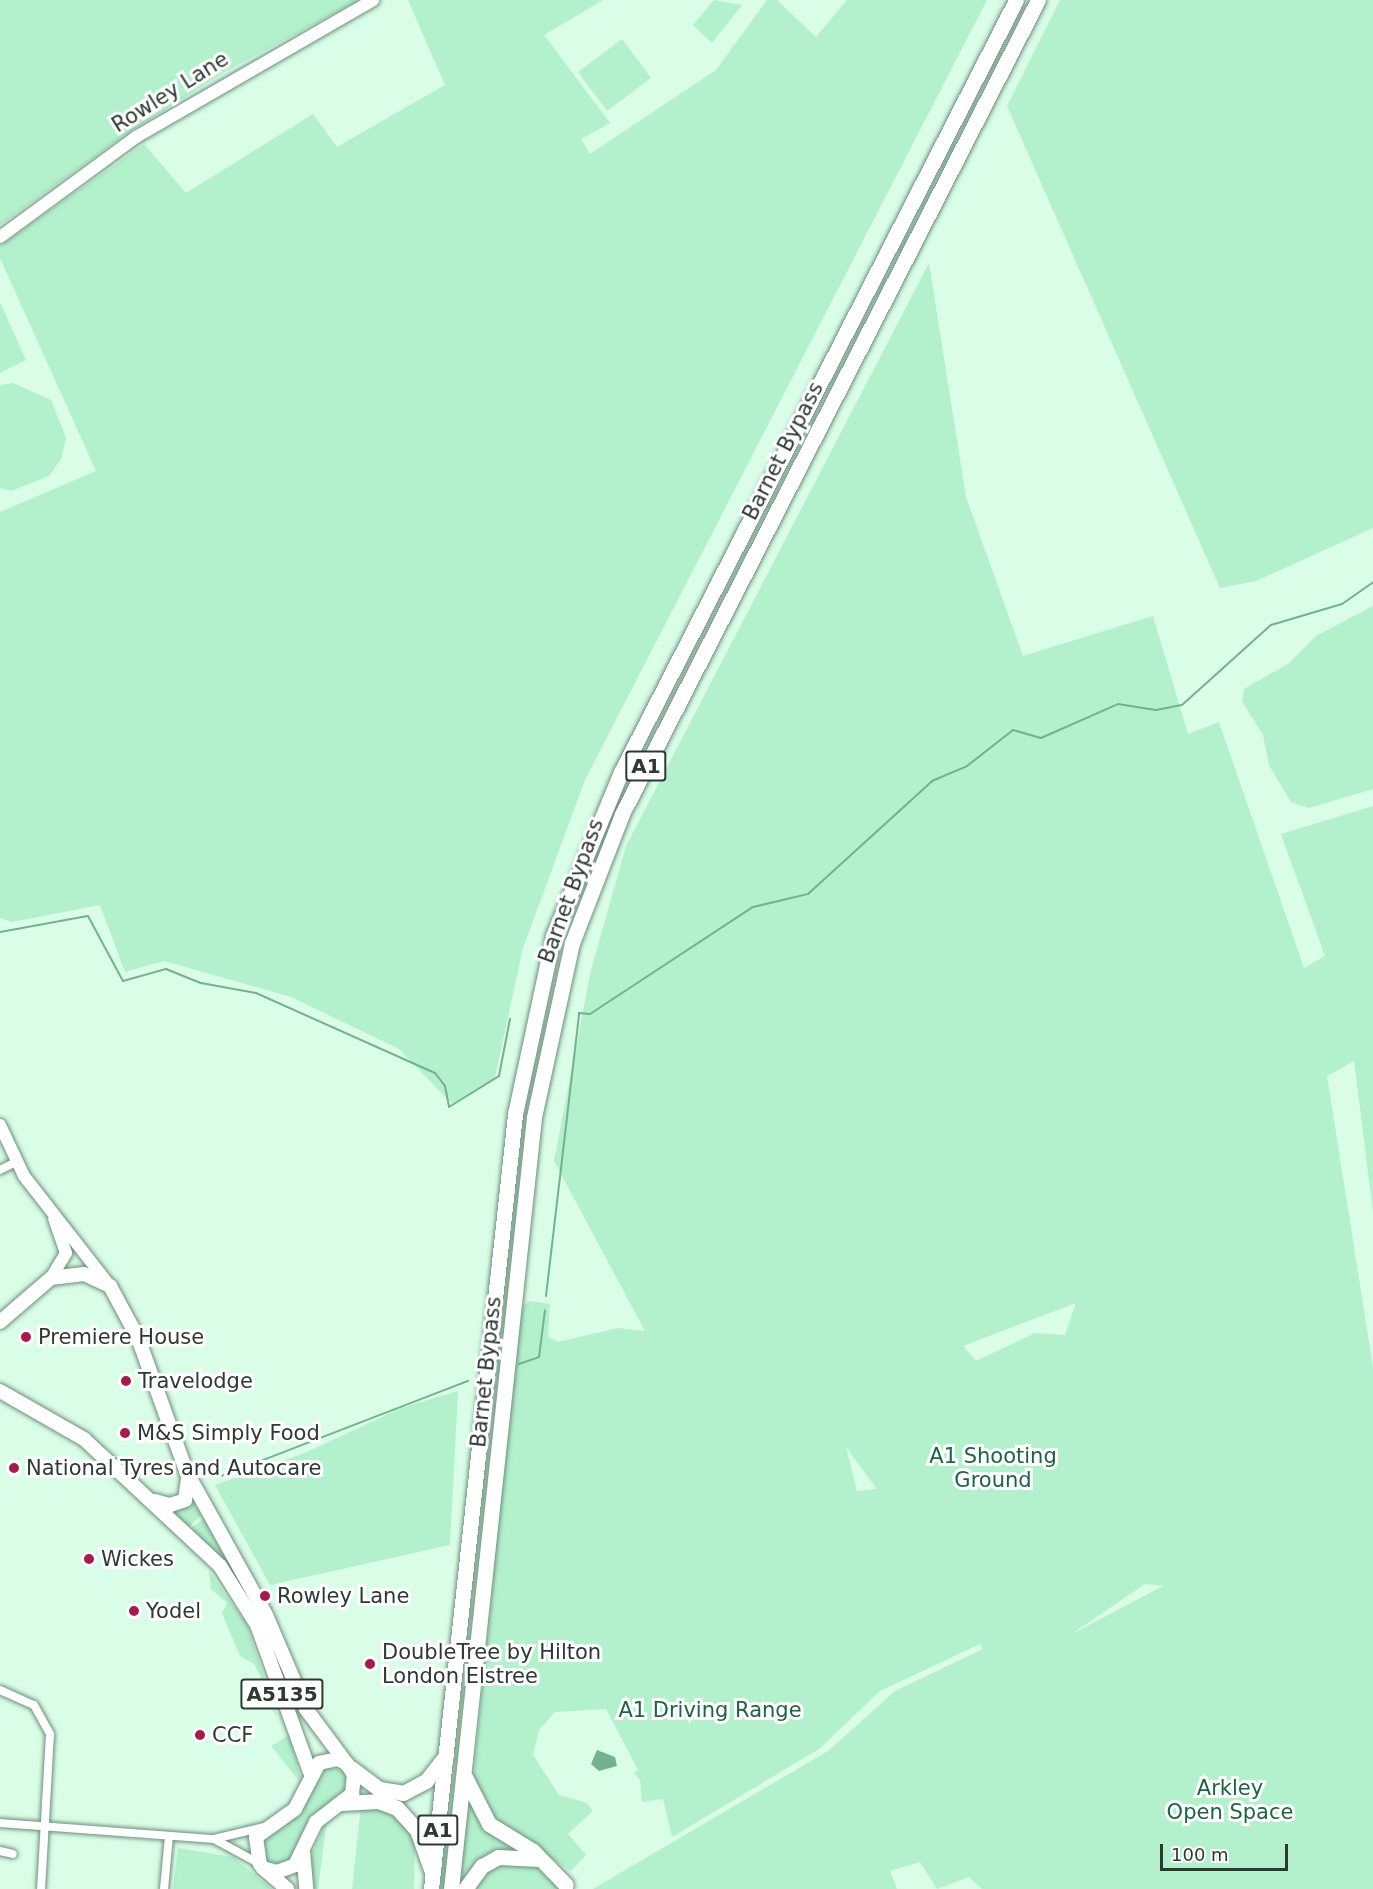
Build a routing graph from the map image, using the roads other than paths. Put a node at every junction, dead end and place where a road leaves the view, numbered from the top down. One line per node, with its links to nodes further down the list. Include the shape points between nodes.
1 (373, 0): 4 (street, Rowley Lane, via 136,136)
2 (1016, 0): 16 (highway, Barnet Bypass / A1, via 621,772 553,936 515,1114)
3 (1038, 0): 19 (highway, Barnet Bypass / A1, via 626,806 572,943 534,1117)
4 (0, 237)
5 (0, 1125): 6 (street)
6 (16, 1162): 7 (street); 8 (street)
7 (0, 1170)
8 (54, 1219): 9 (street, via 66,1252); 10 (street)
9 (51, 1278): 10 (main road, via 84,1275); 11 (main road)
10 (110, 1286): 13 (main road, A5135, via 138,1338)
11 (0, 1322)
12 (0, 1391): 14 (main road, A5135, via 84,1439)
13 (188, 1473): 14 (main road, via 185,1500 170,1505); 17 (main road, A5135, via 267,1615 306,1709)
14 (152, 1500): 18 (main road, A5135, via 220,1566 244,1600)
15 (0, 1690): 22 (street, via 43,1714 50,1734)
16 (446, 1755): 17 (highway, via 426,1781 403,1793 378,1789); 31 (highway, Barnet Bypass / A1)
17 (349, 1766): 18 (main road, via 330,1758); 20 (main road, via 354,1788)
18 (310, 1772): 23 (main road, via 295,1809)
19 (464, 1775): 29 (highway, via 489,1824); 37 (highway, Barnet Bypass / A1)
20 (342, 1803): 26 (main road, via 315,1822); 31 (highway, via 378,1801 397,1808 417,1830)
21 (0, 1823): 22 (street)
22 (44, 1827): 24 (street); 33 (street)
23 (264, 1827): 25 (street); 30 (main road, via 254,1843)
24 (169, 1836): 25 (street); 34 (street)
25 (214, 1839): 30 (street)
26 (303, 1849): 30 (main road, via 287,1871); 36 (main road)
27 (0, 1851): 28 (street)
28 (13, 1854)
29 (540, 1859): 32 (highway); 38 (highway, via 498,1857 482,1866)
30 (262, 1866): 35 (main road)
31 (432, 1882)
32 (568, 1887)
33 (40, 1889)
34 (164, 1889)
35 (287, 1889)
36 (306, 1889)
37 (451, 1889)
38 (465, 1889)

